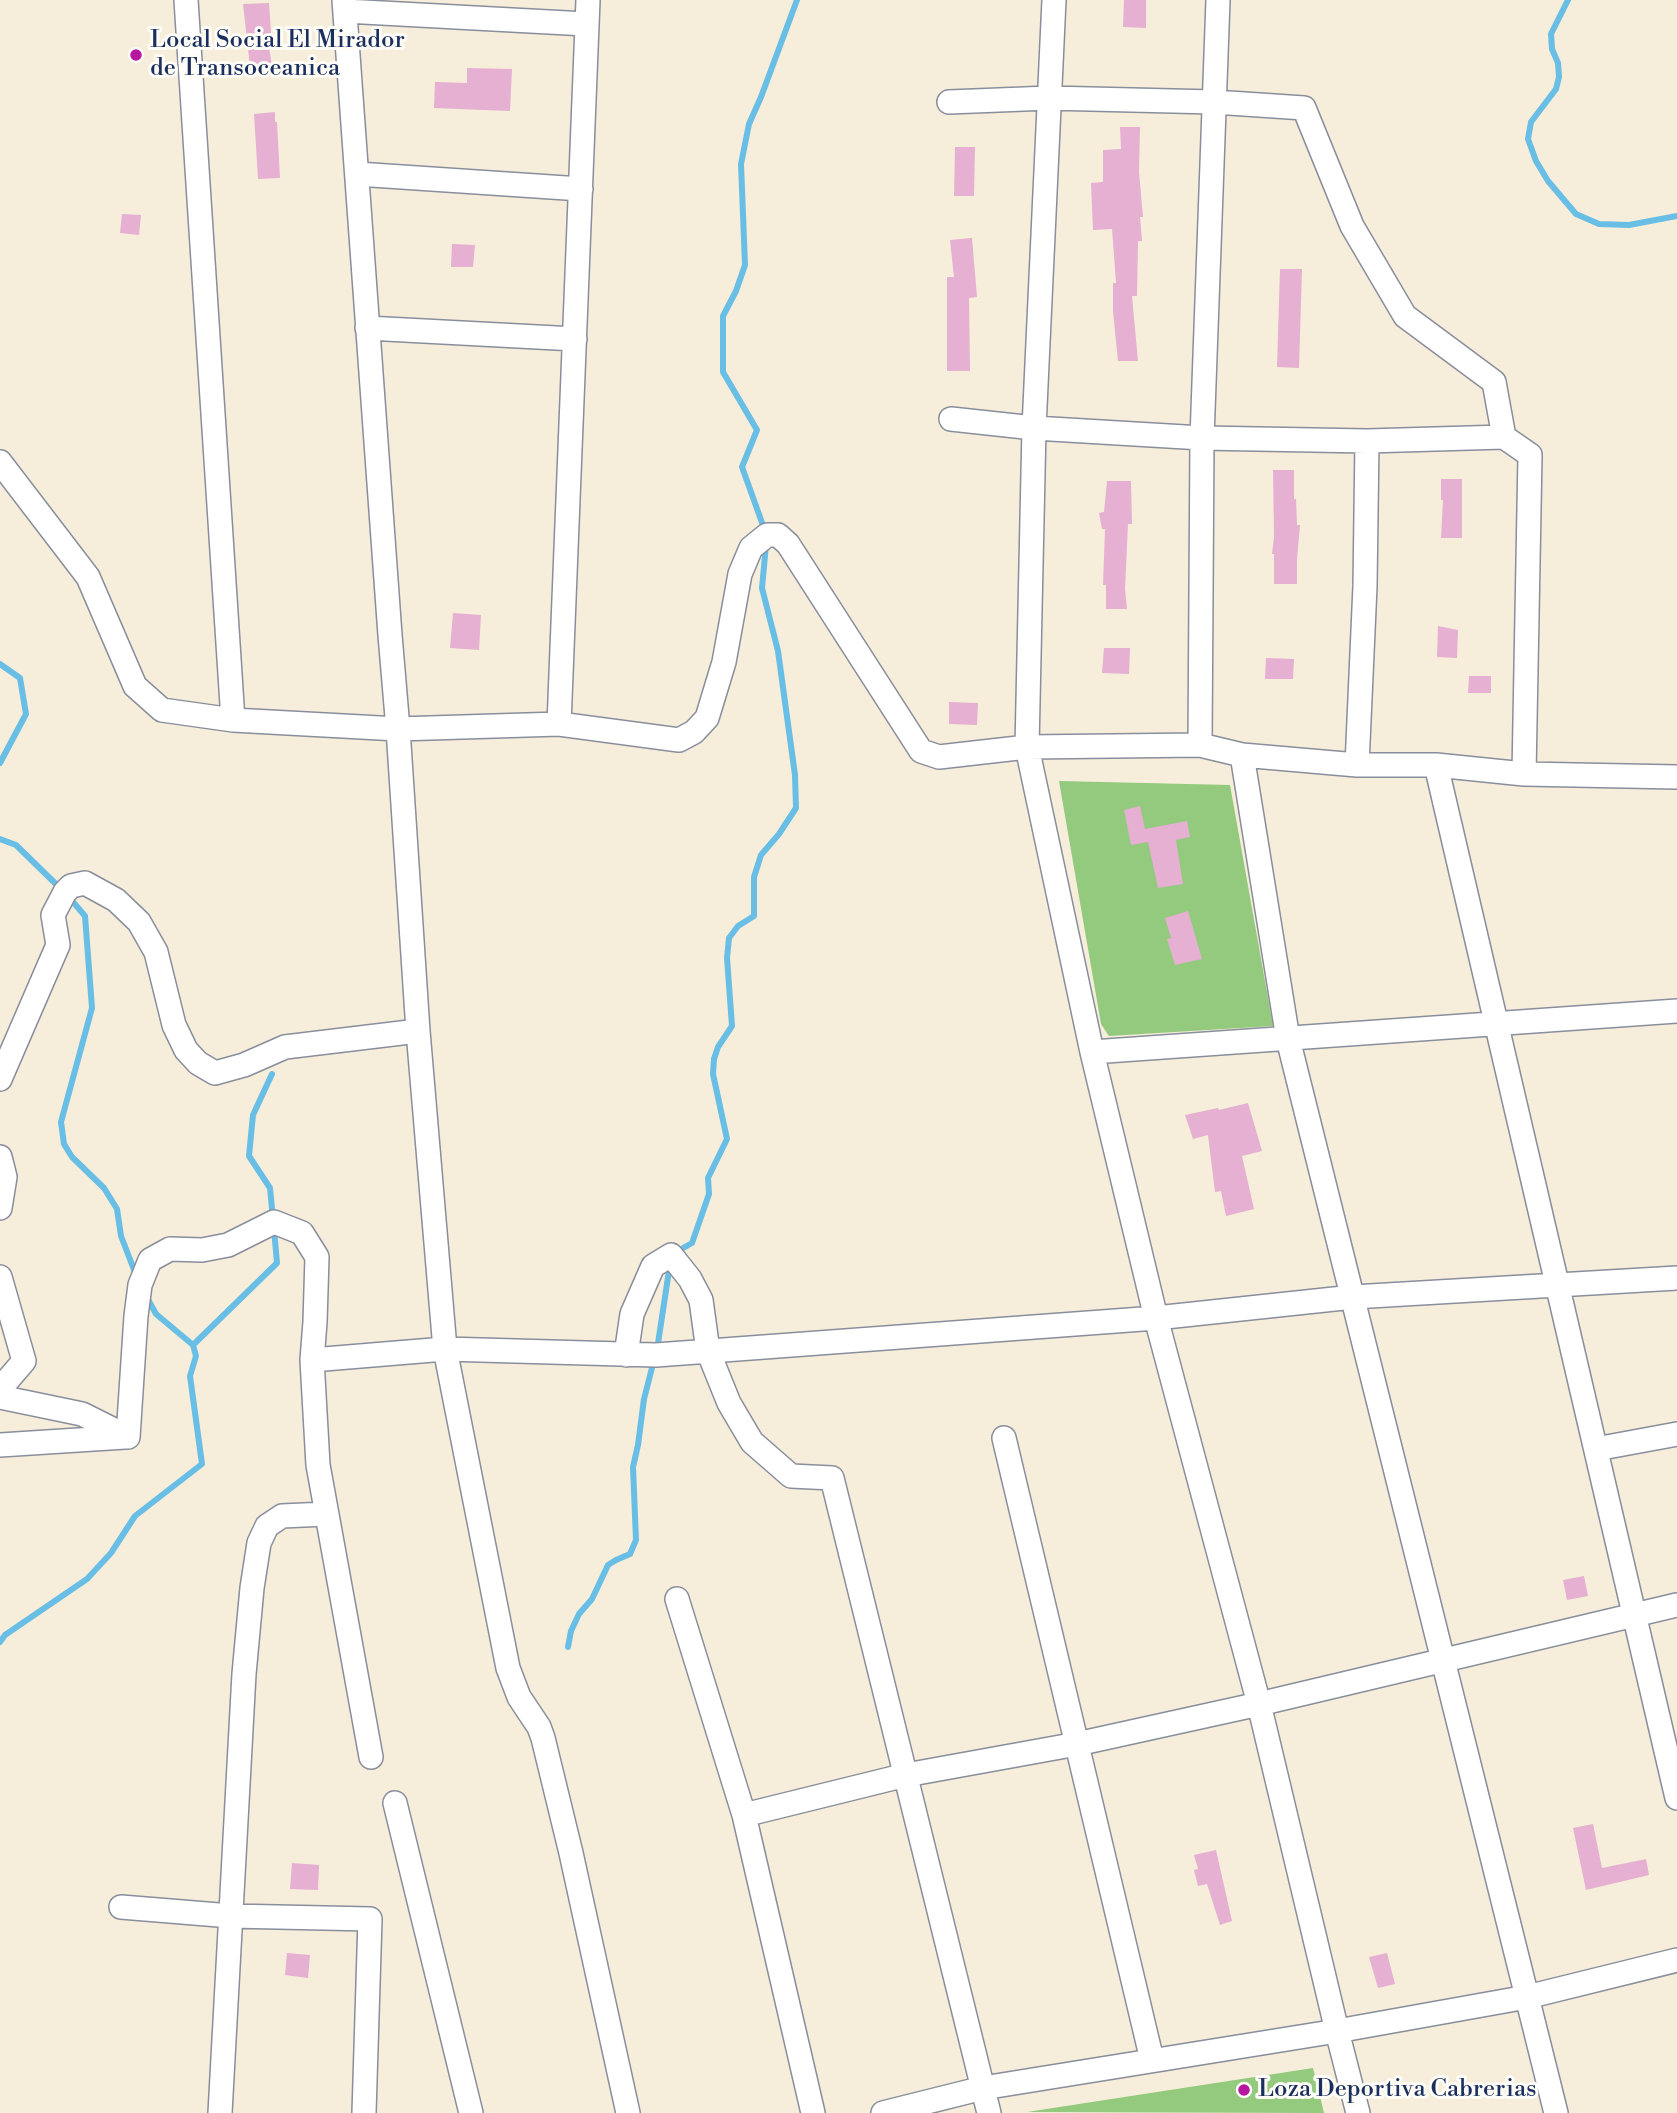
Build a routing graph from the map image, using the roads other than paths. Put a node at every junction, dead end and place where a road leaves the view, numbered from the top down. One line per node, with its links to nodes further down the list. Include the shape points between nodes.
1 (186, 0): 20 (street)
2 (587, 0): 6 (street)
3 (1054, 0): 7 (street)
4 (1218, 0): 9 (street)
5 (345, 6): 6 (street); 10 (street)
6 (586, 24): 11 (street)
7 (1049, 98): 8 (street); 9 (street); 15 (street)
8 (949, 102)
9 (1214, 102): 16 (street, via 1304,108 1352,226 1405,316 1494,382); 17 (street)
10 (357, 174): 11 (street); 12 (street)
11 (582, 189): 13 (street)
12 (368, 328): 13 (street); 22 (street)
13 (575, 339): 21 (street)
14 (951, 419): 15 (street)
15 (1034, 428): 17 (street); 24 (street)
16 (1504, 437): 18 (street); 28 (street, via 1530,455)
17 (1202, 438): 18 (street); 23 (street)
18 (1367, 441): 26 (street)
19 (0, 462): 20 (street, via 88,577 135,686 162,710)
20 (233, 720): 22 (street)
21 (559, 724): 22 (street); 24 (street, via 679,740 694,732 707,718 724,663 740,574 751,548 767,535 778,535 921,751 939,757)
22 (398, 729): 32 (street)
23 (1200, 745): 24 (street); 25 (street)
24 (1027, 747): 34 (street)
25 (1242, 755): 26 (street); 33 (street)
26 (1357, 765): 27 (street)
27 (1436, 765): 28 (street); 31 (street)
28 (1524, 774): 29 (street)
29 (1677, 777)
30 (1677, 1011): 31 (street)
31 (1496, 1024): 33 (street); 40 (street)
32 (418, 1031): 35 (street, via 285,1047 215,1073 186,1050 174,1025 156,952 139,922 116,900 85,883 71,886 53,915 58,945); 43 (street)
33 (1288, 1039): 34 (street); 41 (street)
34 (1092, 1052): 42 (street)
35 (0, 1079)
36 (0, 1157): 37 (street, via 5,1177)
37 (0, 1209)
38 (0, 1277): 47 (street, via 24,1361)
39 (1677, 1278): 40 (street)
40 (1557, 1285): 41 (street); 53 (street)
41 (1353, 1297): 42 (street); 58 (street)
42 (1156, 1318): 44 (street); 59 (street)
43 (445, 1349): 45 (street); 46 (street); 76 (street, via 508,1668 543,1738)
44 (708, 1351): 45 (street); 45 (street, via 701,1300 671,1255 653,1266 632,1314); 62 (street, via 729,1403 752,1442 791,1476 832,1478)
45 (625, 1355)
46 (312, 1360): 50 (street, via 317,1257 302,1233 274,1222 228,1245 170,1249 150,1260 140,1284); 54 (street, via 318,1465)
47 (0, 1390)
48 (0, 1397): 50 (street, via 82,1414)
49 (1677, 1434): 53 (street)
50 (128, 1437): 52 (street)
51 (1004, 1438): 60 (street)
52 (0, 1445)
53 (1596, 1449): 57 (street)
54 (326, 1514): 61 (street); 67 (street, via 282,1516 267,1526 259,1543 244,1674)
55 (677, 1599): 65 (street)
56 (1677, 1605): 57 (street)
57 (1634, 1615): 58 (street); 63 (street)
58 (1444, 1659): 59 (street); 69 (street)
59 (1259, 1703): 60 (street); 70 (street)
60 (1077, 1744): 62 (street); 71 (street)
61 (371, 1757)
62 (906, 1774): 65 (street); 72 (street)
63 (1676, 1786)
64 (395, 1803): 75 (street)
65 (744, 1815): 77 (street)
66 (121, 1907): 67 (street)
67 (231, 1916): 73 (street); 74 (street, via 370,1919)
68 (1677, 1960): 69 (street)
69 (1527, 1997): 70 (street); 81 (street)
70 (1337, 2031): 71 (street); 80 (street)
71 (1153, 2060): 72 (street)
72 (983, 2088): 78 (street); 79 (street)
73 (220, 2113)
74 (364, 2113)
75 (471, 2113)
76 (628, 2113)
77 (813, 2113)
78 (883, 2113)
79 (989, 2113)
80 (1358, 2113)
81 (1556, 2113)

